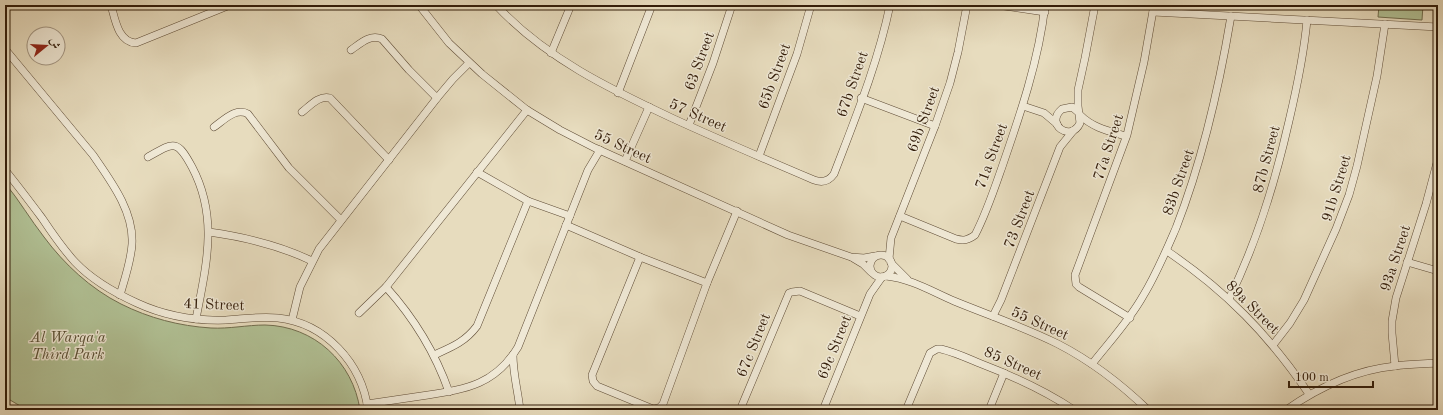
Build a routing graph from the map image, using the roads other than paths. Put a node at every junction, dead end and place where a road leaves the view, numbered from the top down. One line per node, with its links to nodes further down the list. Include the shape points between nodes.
1 (111, 5): 2 (street, via 122,36 130,43 136,43)
2 (230, 5)
3 (419, 5): 22 (street, 55 Street)
4 (496, 5): 21 (street, 57 Street, via 526,34)
5 (571, 5): 21 (street)
6 (652, 5): 24 (street)
7 (732, 5): 34 (street, 63 Street)
8 (811, 5): 43 (street, 65b Street, via 797,54)
9 (890, 5): 26 (street, 67b Street, via 880,44)
10 (967, 5): 35 (street, 69b Street, via 954,68)
11 (997, 5): 13 (street)
12 (1095, 5): 23 (street)
13 (1045, 8): 27 (street, 71a Street)
14 (1153, 8): 15 (street); 40 (street, 77a Street, via 1142,74)
15 (1231, 16): 16 (street); 59 (street, 83b Street, via 1207,135)
16 (1307, 20): 17 (street); 74 (street, 87b Street, via 1300,73 1276,175 1257,234)
17 (1384, 24): 18 (street); 81 (street, 91b Street, via 1377,76 1350,195 1304,300)
18 (1438, 27)
19 (5, 49): 72 (street, via 93,155 129,216 132,229 131,256)
20 (351, 50): 25 (street, via 371,37 382,39)
21 (551, 53): 24 (street, 57 Street)
22 (467, 61): 25 (street); 30 (street, 55 Street)
23 (1078, 90): 29 (street); 33 (street)
24 (618, 93): 28 (street, 57 Street)
25 (437, 98): 45 (street)
26 (861, 98): 35 (street); 49 (street, 67b Street)
27 (1022, 106): 31 (street); 54 (street, 71a Street, via 997,180 974,235 963,240)
28 (649, 107): 34 (street, 57 Street); 47 (street)
29 (1063, 108): 31 (street); 33 (street, via 1072,107); 36 (street, via 1056,115)
30 (527, 110): 42 (street, 55 Street); 50 (street)
31 (1039, 110): 36 (street)
32 (302, 112): 45 (street, via 321,97 330,98)
33 (1079, 113): 38 (street); 39 (street, via 1080,122)
34 (689, 125): 43 (street, 57 Street)
35 (935, 126): 54 (street, 69b Street)
36 (1058, 126): 39 (street, via 1064,131); 41 (street, 73 Street)
37 (214, 127): 55 (street, via 235,112 248,114 289,168)
38 (1099, 128): 39 (street); 40 (street)
39 (1074, 130): 41 (street, 73 Street)
40 (1126, 136): 78 (street, 77a Street, via 1075,276 1076,284 1083,290)
41 (1060, 147): 77 (street, 73 Street)
42 (597, 149): 47 (street, 55 Street); 53 (street)
43 (759, 156): 49 (street, 57 Street, via 823,182 831,178)
44 (148, 157): 57 (street, via 168,146 173,145 180,149 192,167 201,188)
45 (389, 160): 55 (street)
46 (1438, 160): 65 (street, 93a Street)
47 (625, 161): 52 (street, 55 Street)
48 (5, 170): 72 (street, 41 Street, via 76,263 103,285)
49 (836, 170)
50 (477, 172): 51 (street); 71 (street)
51 (528, 201): 53 (street); 82 (street, via 477,326 462,342)
52 (737, 211): 61 (street, 55 Street, via 788,235); 70 (street)
53 (570, 216): 56 (street)
54 (900, 216): 58 (street, 69b Street)
55 (341, 220): 63 (street)
56 (566, 225): 62 (street); 83 (street)
57 (209, 232): 63 (street, via 266,243); 79 (street, via 208,255)
58 (891, 238): 60 (street, 69b Street); 64 (street, 69b Street)
59 (1167, 251): 74 (street, 89a Street); 78 (street, 83b Street)
60 (877, 256): 61 (street, 55 Street); 64 (street, via 886,256); 67 (street, via 870,265)
61 (851, 257): 67 (street, 55 Street)
62 (640, 258): 70 (street); 70 (street, via 592,375 597,386 653,409 663,404)
63 (312, 261): 80 (street, via 300,287)
64 (890, 261): 68 (street, via 891,270); 69 (street, 55 Street)
65 (1407, 262): 66 (street); 86 (street, 93a Street, via 1393,316)
66 (1438, 271)
67 (872, 272): 68 (street, via 878,277); 73 (street, 69c Street)
68 (884, 277): 69 (street, 55 Street); 73 (street, 69c Street)
69 (909, 280): 77 (street, 55 Street)
70 (707, 283)
71 (386, 287): 75 (street); 82 (street, via 413,319)
72 (120, 294): 79 (street, 41 Street, via 157,311)
73 (870, 294): 76 (street, 69c Street)
74 (1229, 299): 81 (street, 89a Street)
75 (359, 313)
76 (860, 316): 92 (street, 67c Street, via 804,293 796,291 786,296); 93 (street, 69c Street)
77 (995, 317): 85 (street, 55 Street, via 1057,344)
78 (1130, 318): 85 (street, 83b Street)
79 (196, 319): 80 (street, 41 Street, via 266,317)
80 (292, 320): 90 (street, 41 Street, via 314,329 343,352 358,377)
81 (1273, 345): 89 (street, 89a Street)
82 (434, 355): 88 (street)
83 (513, 355): 88 (street, via 499,371 482,382); 91 (street, via 513,372)
84 (1438, 363): 86 (street)
85 (1093, 365): 97 (street, 55 Street)
86 (1395, 366): 89 (street, via 1354,374)
87 (1004, 373): 94 (street, 85 Street, via 947,350 937,349 927,358); 95 (street); 96 (street, 85 Street)
88 (449, 392): 90 (street)
89 (1309, 394): 98 (street)
90 (368, 407)
91 (520, 410)
92 (740, 410)
93 (823, 410)
94 (906, 410)
95 (989, 410)
96 (1074, 410)
97 (1148, 410)
98 (1286, 410)

